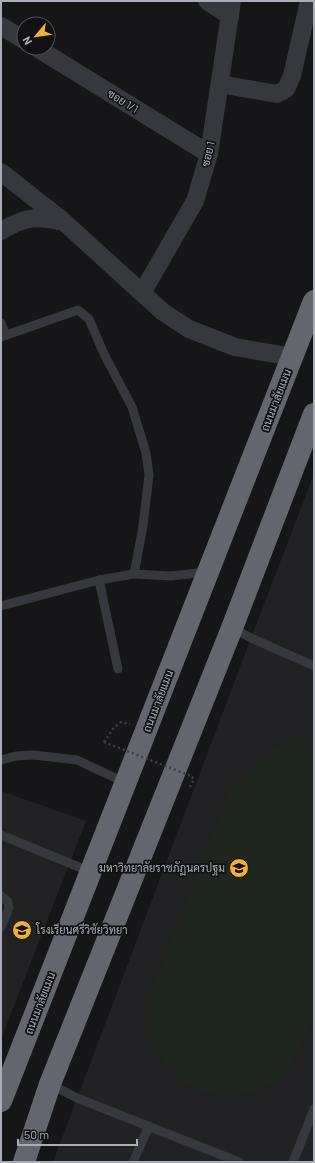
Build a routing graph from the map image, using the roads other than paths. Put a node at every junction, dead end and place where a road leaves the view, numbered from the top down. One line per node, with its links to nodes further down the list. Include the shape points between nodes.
1 (207, 1): 3 (street)
2 (309, 1): 7 (street, via 292,76 286,89 277,94)
3 (231, 8): 7 (street, ซอย 1)
4 (1, 26): 5 (street)
5 (16, 35)
6 (50, 56): 8 (street, ซอย 1/1)
7 (220, 84): 8 (street, ซอย 1)
8 (209, 154): 12 (street, ซอย 1, via 195,201)
9 (1, 172): 10 (street)
10 (64, 222): 11 (street, via 46,218 19,220); 12 (street)
11 (1, 231)
12 (142, 293): 16 (street, via 162,312 189,329 235,346)
13 (314, 301): 16 (highway, ถนนมาลัยแมน)
14 (1, 323): 15 (lane)
15 (4, 336): 19 (lane, via 78,310 89,319 132,407 146,453 149,475)
16 (293, 357): 18 (highway, ถนนมาลัยแมน)
17 (314, 414): 22 (highway)
18 (209, 571): 19 (lane, via 171,576); 26 (highway, ถนนมาลัยแมน)
19 (134, 574): 20 (lane)
20 (99, 580): 21 (lane); 24 (lane)
21 (1, 606)
22 (232, 628): 23 (lane); 31 (highway)
23 (314, 666)
24 (118, 669)
25 (1, 760): 26 (lane, via 33,755 77,760)
26 (126, 782): 28 (highway, ถนนมาลัยแมน)
27 (1, 835): 28 (lane)
28 (91, 872): 32 (highway, ถนนมาลัยแมน)
29 (1, 896): 30 (lane, via 8,902 9,908)
30 (1, 927)
31 (50, 1084): 34 (lane, via 77,1098); 35 (highway)
32 (1, 1101)
33 (314, 1109): 38 (lane)
34 (149, 1126): 36 (lane); 37 (lane)
35 (24, 1162)
36 (133, 1162)
37 (239, 1162)
38 (293, 1162)

